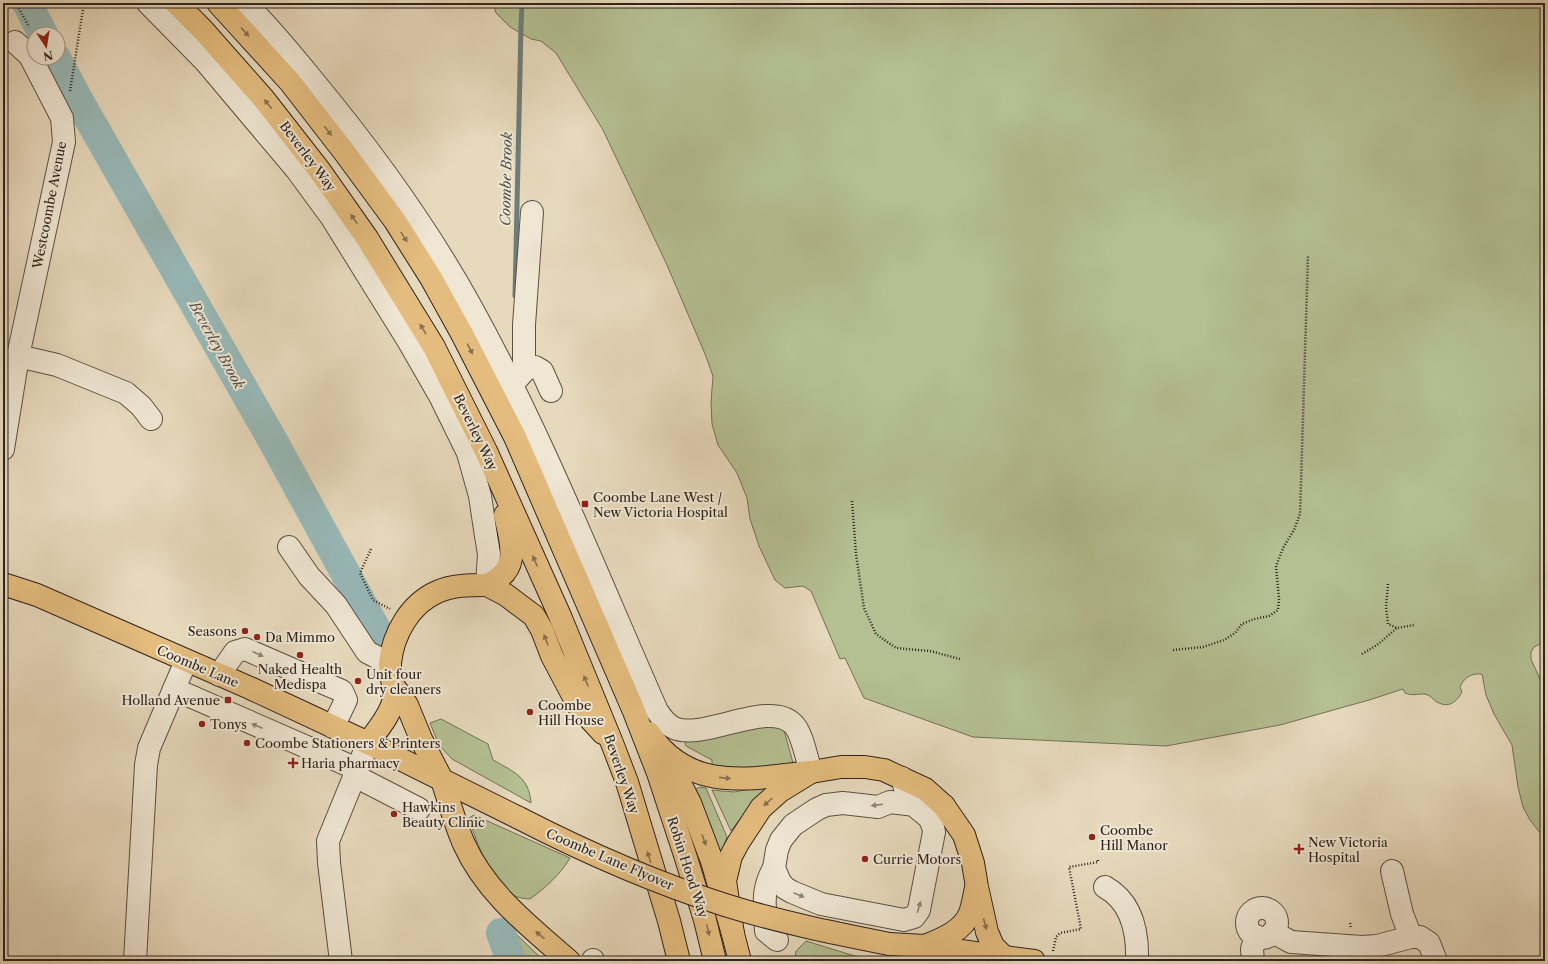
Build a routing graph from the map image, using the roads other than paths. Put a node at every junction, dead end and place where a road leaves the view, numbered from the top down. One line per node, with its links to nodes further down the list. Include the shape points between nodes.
1 (148, 3): 16 (street, Beverley Way, via 205,61 296,169 332,218 409,342 440,396 468,453 480,496 489,554)
2 (176, 3): 13 (main road, Beverley Way, one-way to 2, via 434,347 363,232 320,171 263,98)
3 (218, 3): 25 (main road, one-way to 25, via 290,82 345,153 395,221 431,278 515,437 634,709)
4 (245, 3): 9 (street, via 266,24 380,164 436,248 470,305)
5 (22, 37): 7 (street, Westcoombe Avenue, via 62,118 64,142)
6 (537, 221): 8 (street, via 524,325)
7 (18, 356): 11 (street, via 57,365 126,393); 12 (street, Westcoombe Avenue)
8 (526, 369): 9 (street); 10 (street, via 535,367 542,372)
9 (512, 386): 26 (street, via 661,718 673,728 683,731 754,718 784,718 793,724 801,737)
10 (551, 391)
11 (151, 419)
12 (3, 449)
13 (486, 451): 16 (main road, via 503,508 511,547 509,568 501,578); 24 (main road, Beverley Way, one-way to 13, via 560,616)
14 (289, 547): 18 (street, via 309,576 336,605 367,652)
15 (3, 584): 17 (main road, Coombe Lane, via 37,595)
16 (488, 585): 18 (main road, via 452,587 424,600 399,630); 24 (main road, one-way to 16, via 579,707 534,616)
17 (186, 661): 19 (main road, Coombe Lane); 21 (street)
18 (390, 664): 20 (main road)
19 (219, 675): 22 (main road, Coombe Lane); 22 (street, one-way to 22, via 235,652 245,649 342,691 346,700)
20 (395, 688): 23 (main road, via 391,708); 29 (main road, via 407,705 421,740)
21 (174, 689): 27 (street, one-way to 21); 44 (street, via 149,748 146,766)
22 (333, 727): 23 (main road, Coombe Lane)
23 (368, 743): 27 (street); 29 (main road, Coombe Lane)
24 (612, 743): 47 (main road, Beverley Way, one-way to 24, via 627,782)
25 (662, 763): 26 (main road, one-way to 26, via 688,768 708,776 736,780); 38 (main road, one-way to 38, via 690,803 712,861); 48 (main road, Robin Hood Way, one-way to 48)
26 (811, 772): 28 (main road, via 841,767 865,767 884,770); 38 (main road, one-way to 38, via 780,791 761,808 731,856 725,881)
27 (356, 773): 32 (street); 45 (street, via 328,841)
28 (902, 778): 30 (street, via 908,796); 31 (main road, via 926,789)
29 (442, 780): 33 (main road, Coombe Lane); 46 (main road, one-way to 29, via 510,909 479,871 464,844)
30 (915, 805): 31 (street); 34 (street, one-way to 34, via 890,802 878,807 843,803 817,809 800,819 787,832 777,850); 34 (street, one-way to 30, via 785,888 821,904 904,920 914,917 919,910 934,832 928,815)
31 (944, 806): 37 (main road, via 964,835 973,863)
32 (419, 809)
33 (519, 818): 41 (main road, Coombe Lane Flyover, bridge, via 603,859 685,891 772,918)
34 (774, 868): 40 (street, via 767,880 764,897 766,931)
35 (1392, 871): 39 (street, via 1402,914)
36 (1105, 887): 51 (street, via 1114,892 1128,907 1136,940)
37 (976, 888): 41 (main road, via 969,914 959,928); 43 (main road, one-way to 43, via 987,932 993,946)
38 (733, 934): 49 (main road)
39 (1411, 937): 42 (street, via 1377,946); 53 (street, via 1429,943)
40 (777, 940)
41 (925, 953): 43 (main road, Coombe Lane Flyover)
42 (1362, 954): 52 (street, via 1291,942 1264,934 1252,949)
43 (1003, 956): 50 (main road, Coombe Lane Flyover)
44 (135, 961)
45 (341, 961)
46 (569, 961)
47 (679, 961)
48 (714, 961)
49 (740, 961)
50 (1034, 961)
51 (1137, 961)
52 (1253, 961)
53 (1436, 961)

